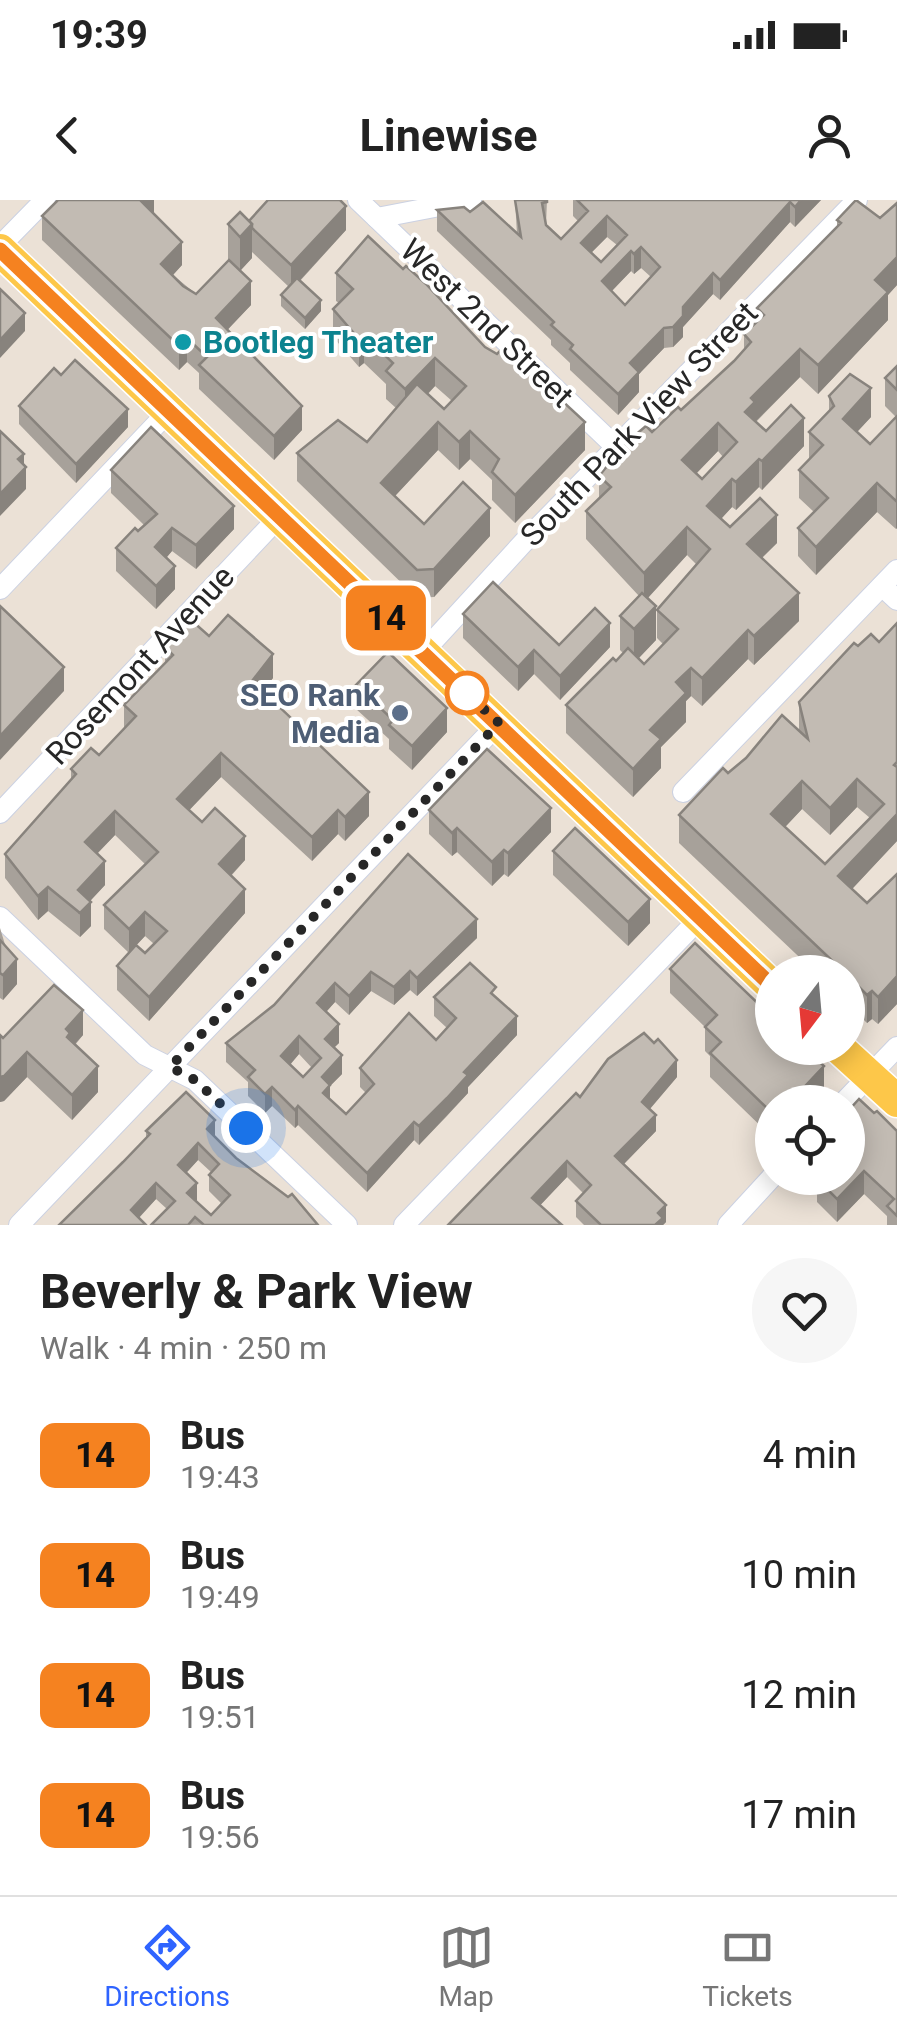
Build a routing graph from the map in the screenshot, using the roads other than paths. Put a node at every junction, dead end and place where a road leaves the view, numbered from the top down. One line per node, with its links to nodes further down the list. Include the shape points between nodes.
1 (44, 200): 6 (street)
2 (358, 200): 5 (street, West 2nd Street)
3 (471, 200): 5 (street)
4 (857, 200): 8 (street, South Park View Street)
5 (377, 218): 8 (street, West 2nd Street)
6 (0, 248): 7 (main road)
7 (168, 412): 9 (main road); 11 (street)
8 (616, 447): 13 (street, South Park View Street)
9 (280, 517): 13 (main road); 16 (street, Rosemont Avenue)
10 (897, 570): 12 (street)
11 (0, 589)
12 (890, 593): 15 (street)
13 (424, 652): 14 (main road)
14 (499, 723): 18 (main road); 22 (street)
15 (683, 792)
16 (0, 812)
17 (0, 917): 22 (street, via 145,1055)
18 (700, 918): 19 (main road); 29 (street)
19 (755, 970)
20 (897, 1047): 23 (street)
21 (859, 1065): 23 (main road)
22 (170, 1067): 27 (street); 28 (street, via 195,1080)
23 (870, 1075): 24 (street); 25 (main road)
24 (860, 1085)
25 (897, 1101)
26 (756, 1195): 30 (street)
27 (18, 1225)
28 (347, 1225)
29 (404, 1225)
30 (728, 1225)

